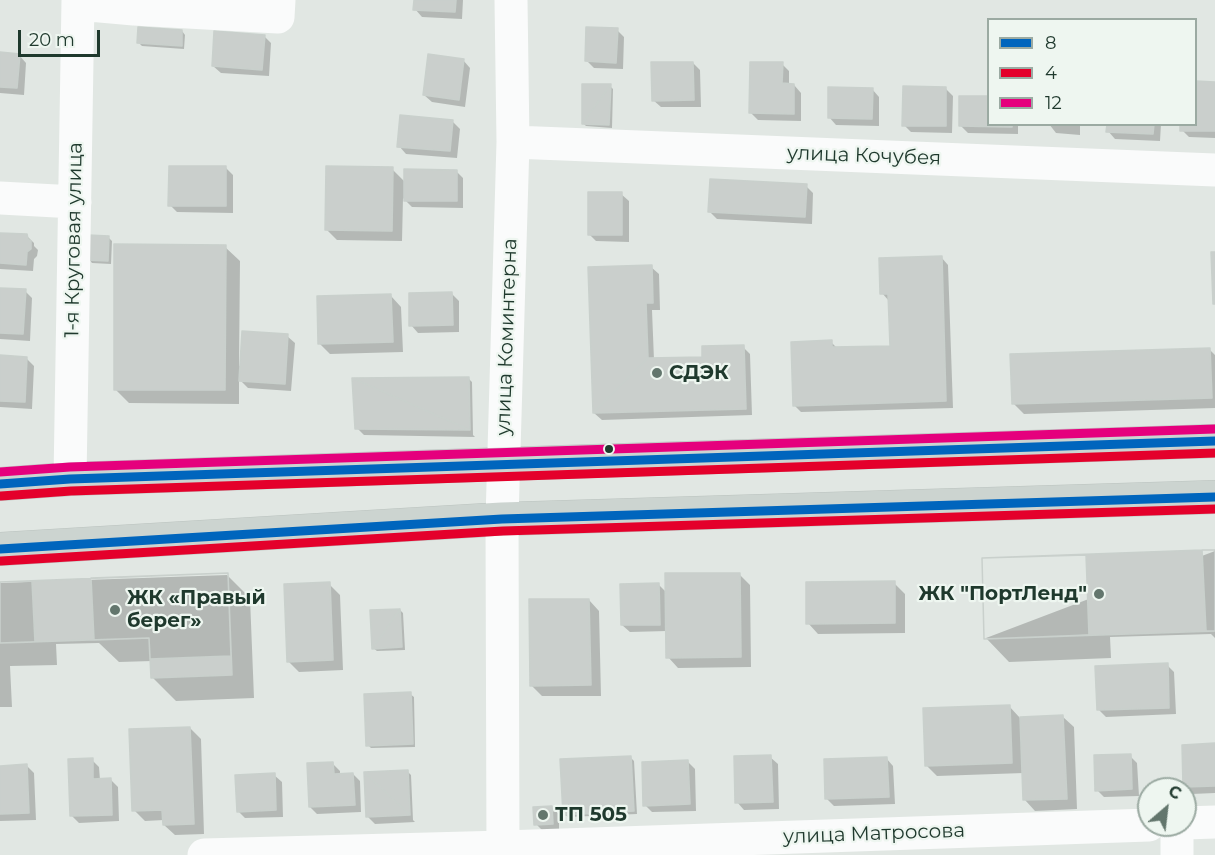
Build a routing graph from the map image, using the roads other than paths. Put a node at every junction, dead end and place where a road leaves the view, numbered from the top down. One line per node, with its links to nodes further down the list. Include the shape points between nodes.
1 (279, 0): 3 (street, via 278,17)
2 (511, 0): 4 (street, улица Коминтерна)
3 (78, 2): 7 (street, 1-я Круговая улица)
4 (513, 142): 5 (street, улица Кочубея); 9 (street, улица Коминтерна)
5 (1215, 170)
6 (0, 198): 7 (street)
7 (75, 202): 10 (street, 1-я Круговая улица)
8 (1215, 441): 9 (main road)
9 (503, 464): 10 (main road); 13 (street, улица Коминтерна)
10 (69, 480): 11 (main road)
11 (0, 484)
12 (1215, 497): 13 (main road)
13 (502, 519): 14 (main road); 19 (street, улица Коминтерна)
14 (0, 549)
15 (1215, 822): 16 (street)
16 (1197, 823)
17 (1137, 825): 19 (street, улица Матросова)
18 (1177, 837): 21 (street)
19 (503, 851): 20 (street, улица Матросова)
20 (204, 855)
21 (1177, 855)

